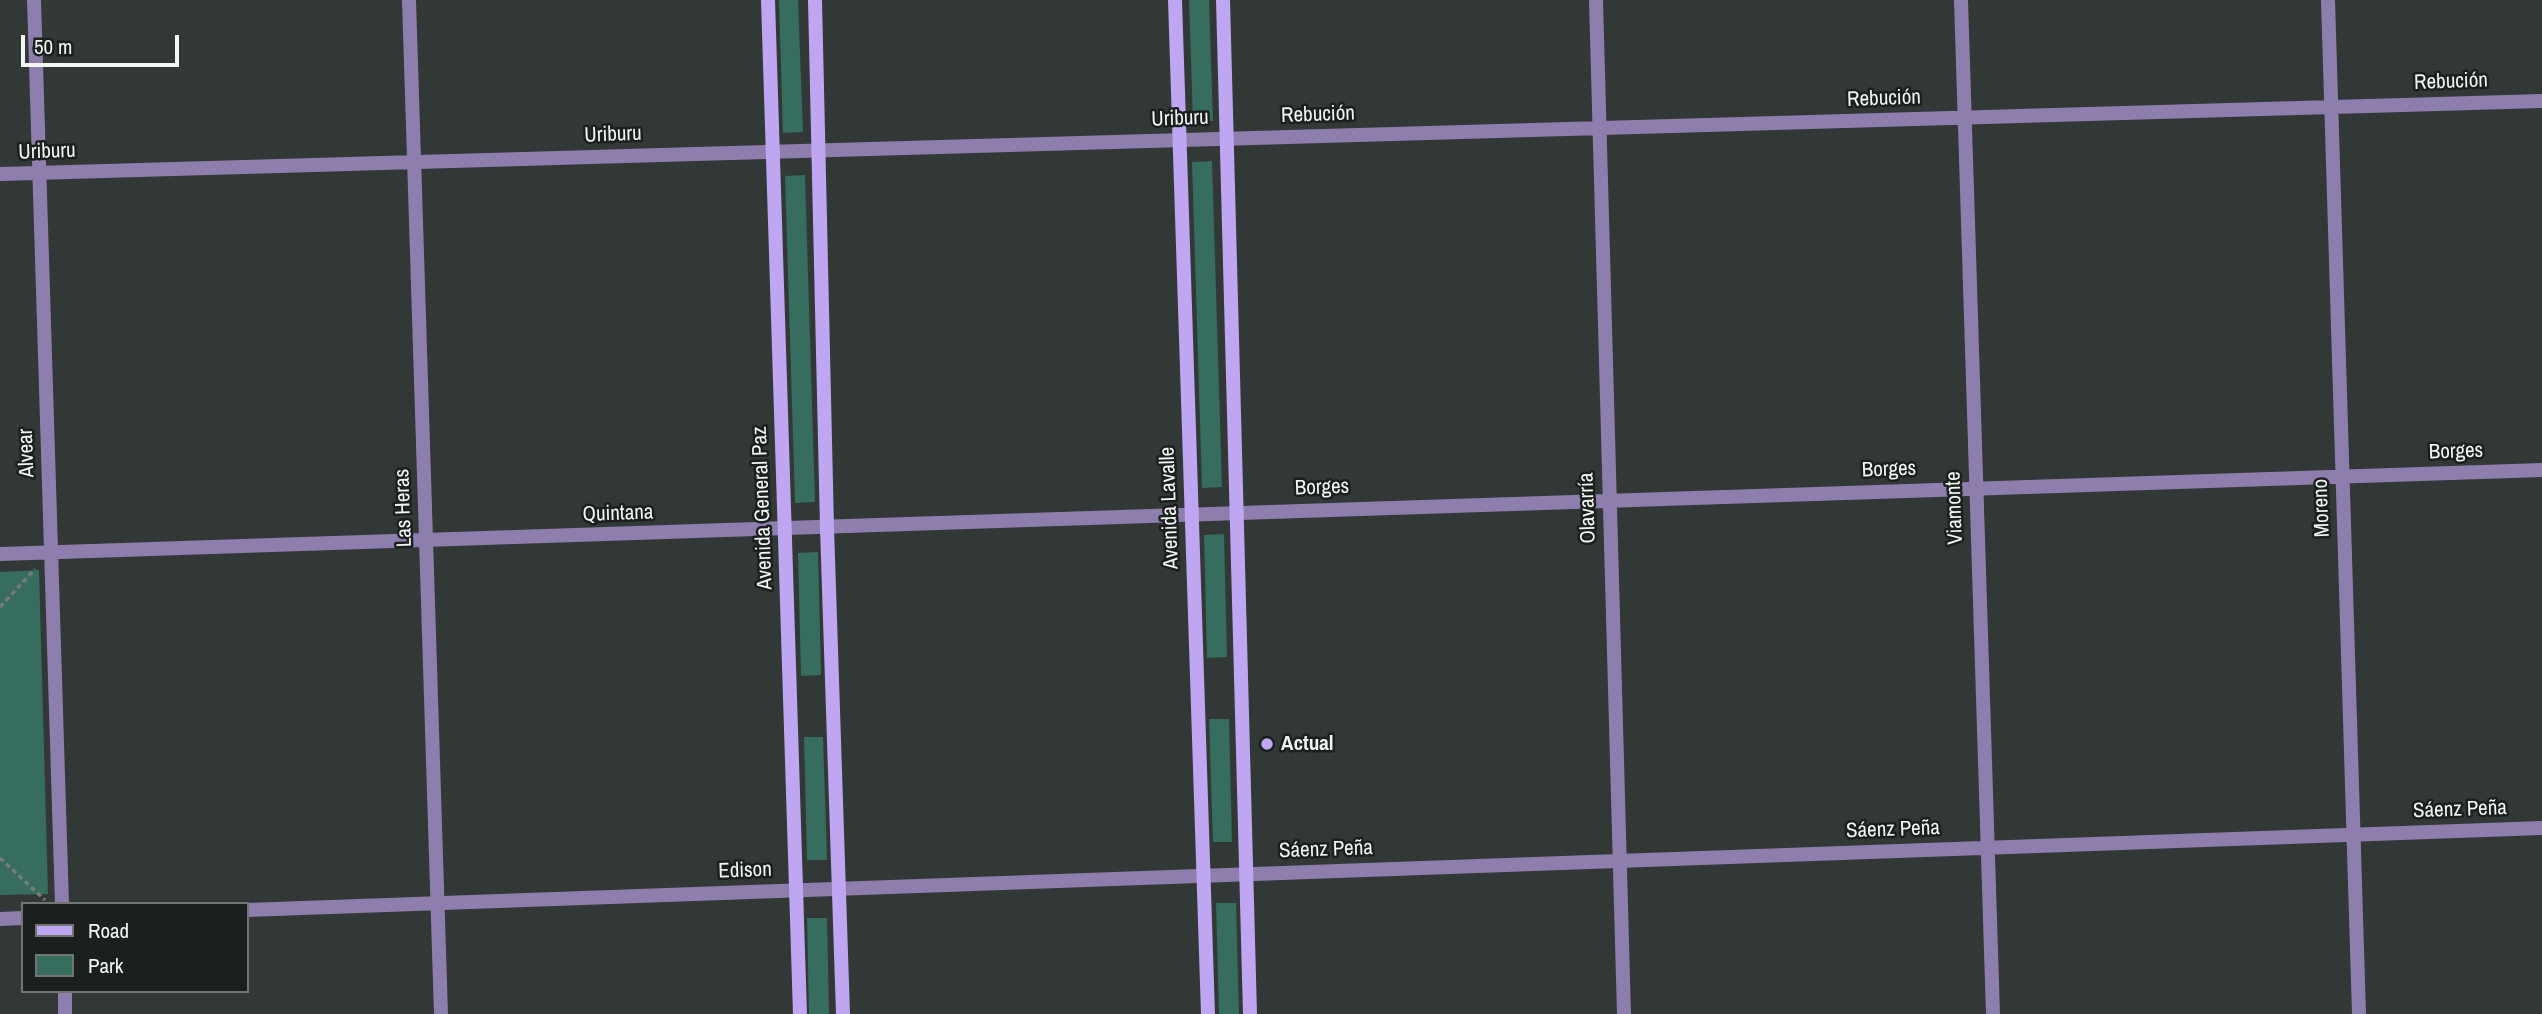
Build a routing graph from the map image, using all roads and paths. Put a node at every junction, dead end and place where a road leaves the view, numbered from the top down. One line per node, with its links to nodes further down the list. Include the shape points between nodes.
1 (34, 0): 19 (street, Alvear)
2 (409, 0): 18 (street, Las Heras)
3 (768, 0): 17 (main road, Avenida General Paz)
4 (815, 0): 16 (main road)
5 (1175, 0): 15 (main road, Avenida Lavalle)
6 (1223, 0): 14 (main road)
7 (1596, 0): 13 (street, Olavarría)
8 (1961, 0): 12 (street, Viamonte)
9 (2328, 0): 11 (street, Moreno)
10 (2542, 100): 11 (street, Rebución)
11 (2331, 107): 12 (street, Rebución); 22 (street, Moreno)
12 (1965, 117): 13 (street, Rebución); 23 (street, Viamonte)
13 (1600, 128): 14 (street, Rebución); 24 (street, Olavarría)
14 (1228, 139): 15 (street, Uriburu); 25 (main road)
15 (1180, 140): 16 (street, Uriburu); 26 (main road, Avenida Lavalle)
16 (819, 150): 17 (street, Uriburu); 27 (main road)
17 (773, 152): 18 (street, Uriburu); 28 (main road, Avenida General Paz)
18 (414, 162): 19 (street, Uriburu); 29 (street, Las Heras)
19 (40, 173): 20 (street, Uriburu); 30 (street, Alvear)
20 (0, 174)
21 (2542, 470): 22 (street, Borges)
22 (2342, 477): 23 (street, Borges); 34 (street, Moreno)
23 (1976, 488): 24 (street, Borges); 35 (street, Viamonte)
24 (1609, 500): 25 (street, Borges); 37 (street, Olavarría)
25 (1238, 512): 26 (street, Quintana); 38 (main road)
26 (1192, 516): 27 (street, Quintana); 39 (main road, Avenida Lavalle)
27 (827, 528): 28 (street, Quintana); 40 (main road)
28 (785, 529): 29 (street, Quintana); 41 (main road, Avenida General Paz)
29 (426, 541): 30 (street, Quintana); 44 (street, Las Heras)
30 (51, 552): 31 (street, Quintana); 32 (path); 43 (street, Alvear)
31 (0, 554)
32 (0, 607)
33 (2542, 828): 34 (street, Sáenz Peña)
34 (2354, 835): 35 (street, Sáenz Peña); 57 (street, Moreno)
35 (1987, 848): 37 (street, Sáenz Peña); 56 (street, Viamonte)
36 (0, 858): 42 (path)
37 (1620, 861): 38 (street, Sáenz Peña); 55 (street, Olavarría)
38 (1245, 874): 39 (street, Edison); 54 (main road)
39 (1203, 875): 40 (street, Edison); 53 (main road, Avenida Lavalle)
40 (839, 889): 41 (street, Edison); 52 (main road)
41 (796, 890): 44 (street, Edison); 51 (main road, Avenida General Paz)
42 (47, 902)
43 (62, 902)
44 (437, 903): 45 (street, Edison); 50 (street, Las Heras)
45 (248, 910)
46 (21, 918): 47 (street)
47 (0, 919)
48 (65, 993): 49 (street)
49 (65, 1014)
50 (441, 1014)
51 (800, 1014)
52 (843, 1014)
53 (1208, 1014)
54 (1250, 1014)
55 (1624, 1014)
56 (1993, 1014)
57 (2359, 1014)

